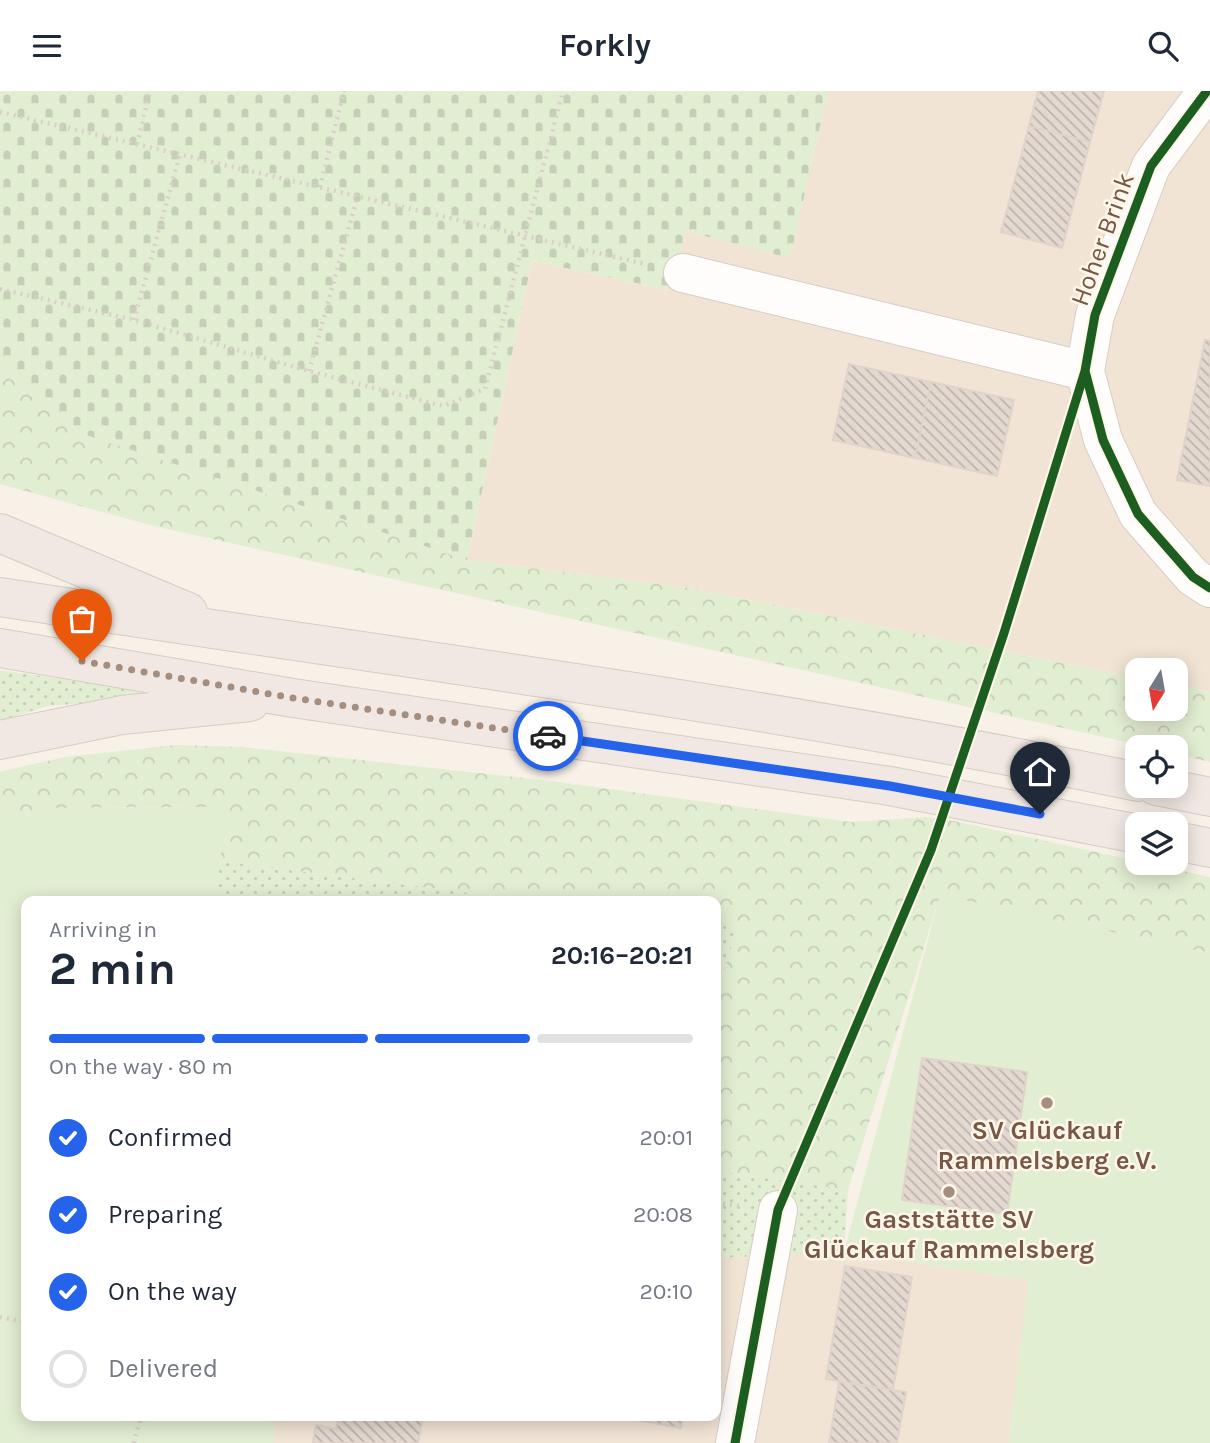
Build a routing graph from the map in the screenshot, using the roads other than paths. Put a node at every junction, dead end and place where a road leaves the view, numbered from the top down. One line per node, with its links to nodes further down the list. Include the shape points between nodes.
1 (1207, 91): 3 (street, Hoher Brink, via 1151,166 1096,315)
2 (683, 273): 3 (street)
3 (1085, 371): 5 (street, Hoher Brink, via 1103,440 1138,514 1193,577)
4 (0, 533): 7 (highway)
5 (1210, 588)
6 (0, 597): 7 (highway)
7 (242, 635): 11 (highway, via 495,670 927,740)
8 (0, 648): 9 (highway)
9 (293, 698): 10 (highway, via 122,715); 14 (highway, via 890,786)
10 (0, 740)
11 (1125, 779)
12 (1188, 793): 13 (highway)
13 (1210, 797)
14 (1125, 831)
15 (1188, 843): 16 (highway)
16 (1210, 848)
17 (778, 1210): 18 (street)
18 (735, 1443)

